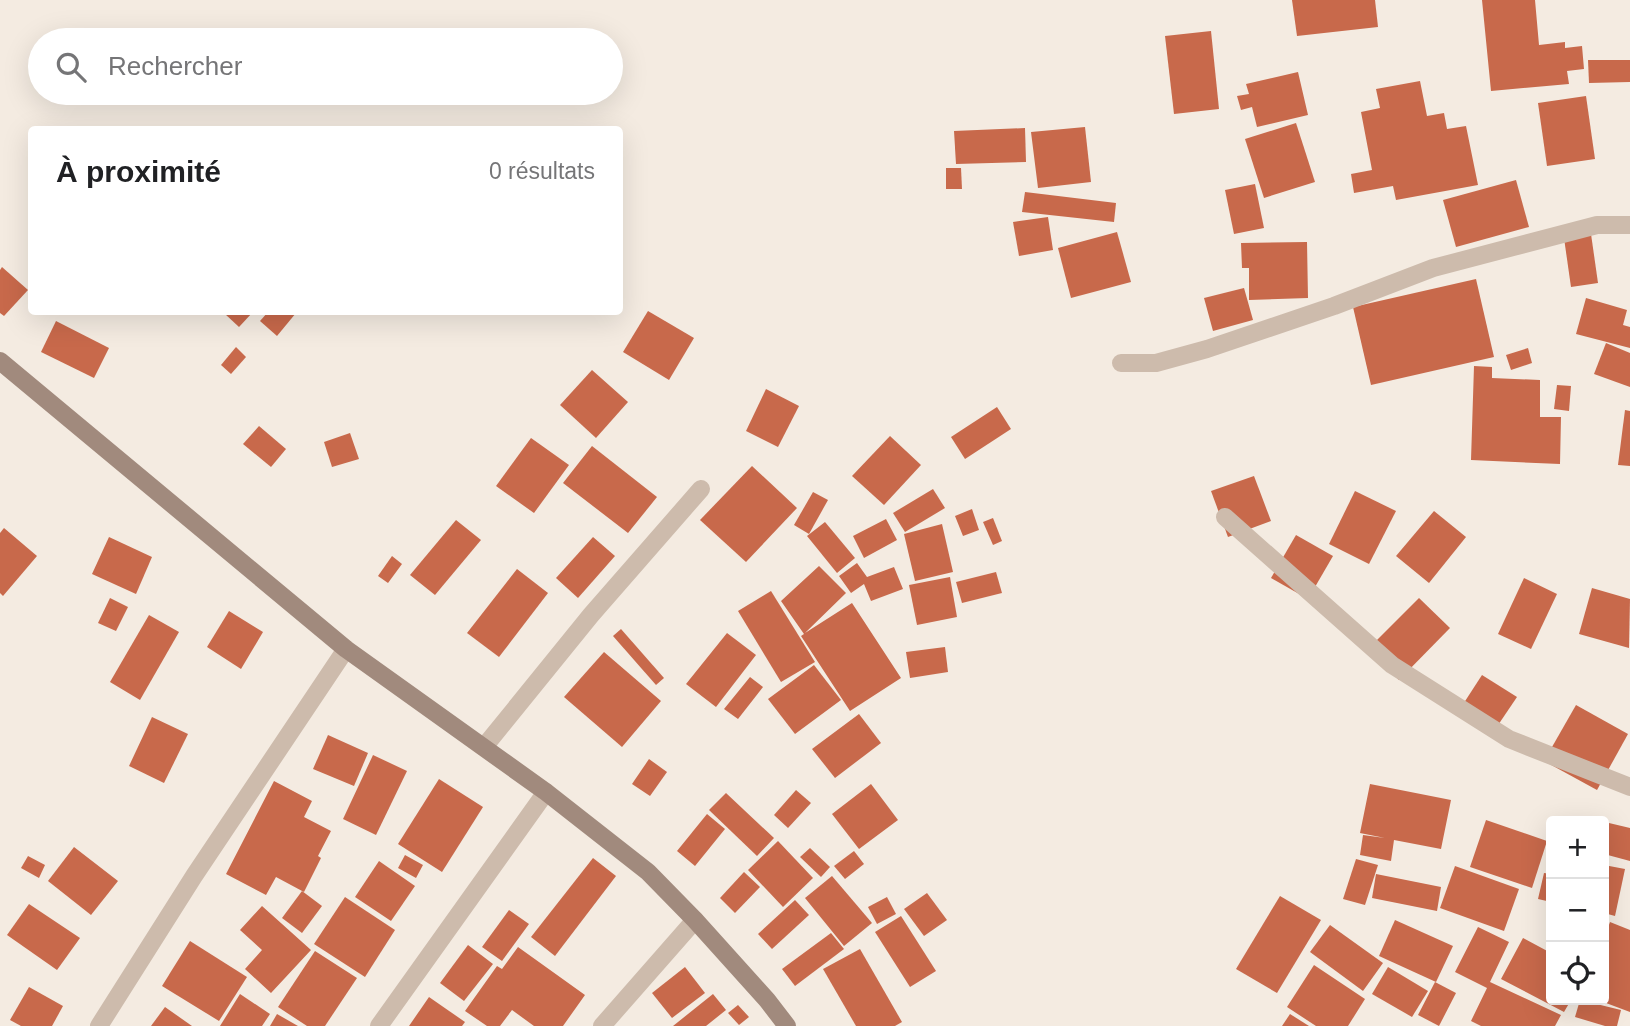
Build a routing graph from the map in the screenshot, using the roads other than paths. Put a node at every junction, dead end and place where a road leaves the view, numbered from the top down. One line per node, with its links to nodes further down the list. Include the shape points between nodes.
1 (1630, 225): 3 (street, via 1597,225 1433,268 1206,349 1156,363)
2 (0, 362): 6 (main road)
3 (1121, 363)
4 (701, 489): 7 (street)
5 (1225, 517): 8 (street, via 1392,665 1509,739)
6 (346, 649): 7 (main road); 11 (street)
7 (484, 747): 9 (main road)
8 (1630, 787)
9 (546, 792): 10 (main road, via 648,872); 12 (street)
10 (695, 920): 13 (street); 14 (main road)
11 (99, 1026)
12 (379, 1026)
13 (602, 1026)
14 (787, 1026)

